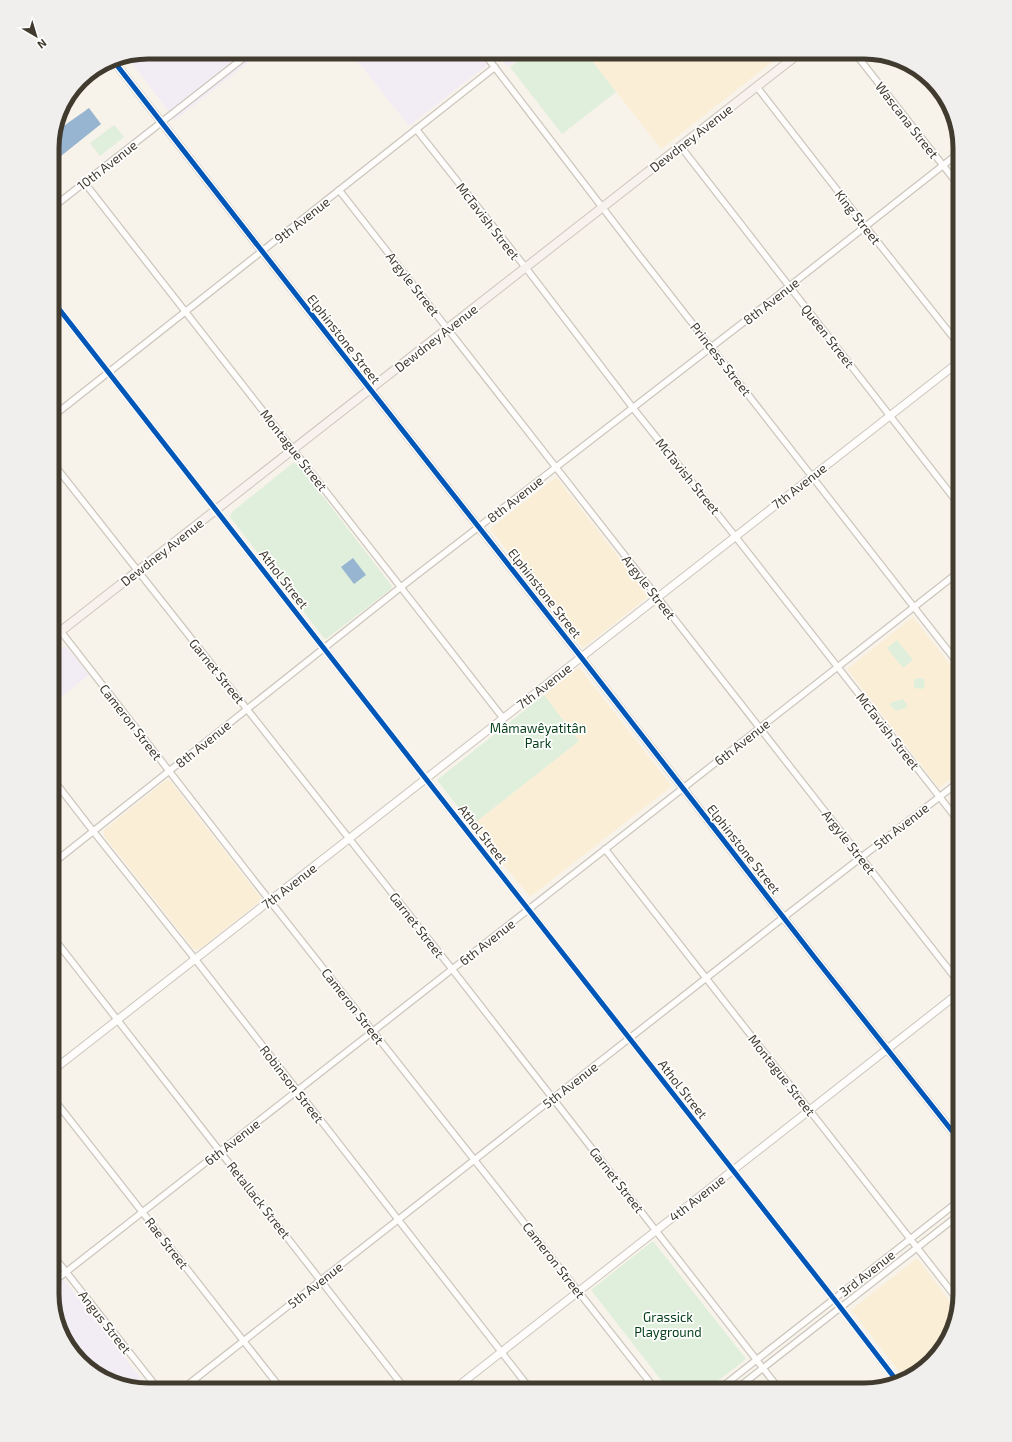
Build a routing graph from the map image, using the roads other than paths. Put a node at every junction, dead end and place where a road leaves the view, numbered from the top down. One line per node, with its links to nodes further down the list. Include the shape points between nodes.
1 (242, 59): 8 (street, 10th Avenue)
2 (489, 59): 6 (street, Princess Street)
3 (792, 59): 7 (main road, Dewdney Avenue)
4 (860, 59): 12 (street, Wascana Street)
5 (117, 65): 8 (street, Elphinstone Street)
6 (495, 67): 9 (street, 9th Avenue); 17 (street, Princess Street)
7 (758, 87): 10 (main road, Dewdney Avenue); 18 (street, King Street)
8 (161, 122): 14 (street, 10th Avenue); 19 (street, Elphinstone Street)
9 (416, 129): 15 (street, 9th Avenue); 20 (street, McTavish Street)
10 (681, 147): 17 (main road, Dewdney Avenue); 21 (street, Queen Street)
11 (953, 157): 12 (street, 8th Avenue)
12 (943, 165): 13 (street, Wascana Street); 18 (street, 8th Avenue)
13 (953, 178)
14 (84, 182): 16 (street, 10th Avenue); 23 (street, Montague Street)
15 (340, 190): 19 (street, 9th Avenue); 24 (street, Argyle Street)
16 (59, 202)
17 (603, 207): 20 (main road, Dewdney Avenue); 26 (street, Princess Street)
18 (865, 226): 21 (street, 8th Avenue); 25 (street, King Street)
19 (262, 251): 23 (street, 9th Avenue); 29 (street, Elphinstone Street)
20 (526, 268): 24 (main road, Dewdney Avenue); 30 (street, McTavish Street)
21 (789, 286): 26 (street, 8th Avenue); 32 (street, Queen Street)
22 (59, 309): 28 (street, Athol Street)
23 (185, 312): 28 (street, 9th Avenue); 33 (street, Montague Street)
24 (448, 329): 29 (main road, Dewdney Avenue); 34 (street, Argyle Street)
25 (953, 337)
26 (712, 347): 30 (street, 8th Avenue); 36 (street, Princess Street)
27 (953, 366): 32 (street, 7th Avenue)
28 (109, 373): 31 (street, 9th Avenue); 38 (street, Athol Street)
29 (370, 390): 33 (main road, Dewdney Avenue); 39 (street, Elphinstone Street)
30 (633, 408): 34 (street, 8th Avenue); 40 (street, McTavish Street)
31 (59, 412)
32 (889, 416): 36 (street, 7th Avenue); 37 (street, Queen Street)
33 (293, 448): 38 (main road, Dewdney Avenue); 43 (street, Montague Street)
34 (556, 467): 39 (street, 8th Avenue); 44 (street, Argyle Street)
35 (59, 471): 41 (street, Garnet Street)
36 (812, 475): 40 (street, 7th Avenue); 45 (street, Princess Street)
37 (953, 497)
38 (216, 510): 41 (main road, Dewdney Avenue); 48 (street, Athol Street)
39 (478, 527): 43 (street, 8th Avenue); 49 (street, Elphinstone Street)
40 (735, 536): 44 (street, 7th Avenue); 51 (street, McTavish Street)
41 (138, 571): 47 (main road, Dewdney Avenue); 52 (street, Garnet Street)
42 (953, 577): 45 (street, 6th Avenue)
43 (401, 587): 48 (street, 8th Avenue); 53 (street, Montague Street)
44 (658, 597): 49 (street, 7th Avenue); 54 (street, Argyle Street)
45 (915, 607): 50 (street, Princess Street); 51 (street, 6th Avenue)
46 (59, 629): 47 (street, Cameron Street)
47 (61, 631): 55 (street, Cameron Street)
48 (324, 648): 52 (street, 8th Avenue); 56 (street, Athol Street)
49 (581, 657): 53 (street, 7th Avenue); 59 (street, Elphinstone Street)
50 (953, 657)
51 (838, 667): 54 (street, 6th Avenue); 60 (street, McTavish Street)
52 (247, 709): 55 (street, 8th Avenue); 63 (street, Garnet Street)
53 (503, 718): 56 (street, 7th Avenue)
54 (760, 728): 59 (street, 6th Avenue); 66 (street, Argyle Street)
55 (170, 771): 62 (street, 8th Avenue); 67 (street, Cameron Street)
56 (426, 780): 63 (street, 7th Avenue); 68 (street, Athol Street)
57 (59, 787): 62 (street, Robinson Street)
58 (953, 787): 60 (street, 5th Avenue)
59 (683, 789): 64 (street, 6th Avenue); 69 (street, Elphinstone Street)
60 (940, 797): 61 (street, McTavish Street); 66 (street, 5th Avenue)
61 (953, 814)
62 (92, 831): 65 (street, 8th Avenue); 71 (street, Robinson Street)
63 (350, 840): 67 (street, 7th Avenue); 72 (street, Garnet Street)
64 (605, 849): 68 (street, 6th Avenue); 74 (street, Montague Street)
65 (59, 858)
66 (861, 858): 69 (street, 5th Avenue); 73 (street, Argyle Street)
67 (270, 901): 71 (street, 7th Avenue); 77 (street, Cameron Street)
68 (528, 910): 72 (street, 6th Avenue); 78 (street, Athol Street)
69 (784, 917): 74 (street, 5th Avenue); 79 (street, Elphinstone Street)
70 (59, 945): 76 (street, Retallack Street)
71 (195, 959): 76 (street, 7th Avenue); 81 (street, Robinson Street)
72 (452, 969): 77 (street, 6th Avenue); 82 (street, Garnet Street)
73 (953, 975)
74 (706, 978): 78 (street, 5th Avenue); 84 (street, Montague Street)
75 (953, 998): 79 (street, 4th Avenue)
76 (118, 1019): 80 (street, 7th Avenue); 86 (street, Retallack Street)
77 (373, 1031): 81 (street, 6th Avenue); 87 (street, Cameron Street)
78 (630, 1039): 82 (street, 5th Avenue); 88 (street, Athol Street)
79 (888, 1049): 84 (street, 4th Avenue); 85 (street, Elphinstone Street)
80 (59, 1065)
81 (297, 1091): 86 (street, 6th Avenue); 92 (street, Robinson Street)
82 (553, 1098): 87 (street, 5th Avenue); 93 (street, Garnet Street)
83 (59, 1106): 90 (street, Rae Street)
84 (809, 1110): 88 (street, 4th Avenue); 94 (street, Montague Street)
85 (953, 1132)
86 (220, 1151): 90 (street, 6th Avenue); 99 (street, Retallack Street)
87 (475, 1160): 92 (street, 5th Avenue); 100 (street, Cameron Street)
88 (733, 1170): 93 (street, 4th Avenue); 102 (street, Athol Street)
89 (953, 1205): 94 (street, 3rd Avenue)
90 (142, 1212): 97 (street, 6th Avenue); 104 (street, Rae Street)
91 (953, 1220): 95 (street, 3rd Avenue)
92 (398, 1221): 99 (street, 5th Avenue); 105 (street, Robinson Street)
93 (656, 1231): 100 (street, 4th Avenue); 106 (street, Garnet Street)
94 (910, 1239): 95 (street, Montague Street); 102 (street, 3rd Avenue)
95 (917, 1248): 101 (street, Montague Street); 103 (street, 3rd Avenue)
96 (59, 1263): 97 (street, Angus Street)
97 (66, 1272): 98 (street, 6th Avenue); 109 (street, Angus Street)
98 (59, 1278)
99 (321, 1280): 104 (street, 5th Avenue); 112 (street, Retallack Street)
100 (579, 1291): 105 (street, 4th Avenue); 115 (street, Cameron Street)
101 (953, 1294)
102 (834, 1299): 103 (street, Athol Street); 106 (street, 3rd Avenue)
103 (840, 1308): 107 (street, 3rd Avenue); 108 (street, Athol Street)
104 (244, 1341): 110 (street, 5th Avenue); 111 (street, Rae Street)
105 (501, 1352): 113 (street, 4th Avenue); 114 (street, Robinson Street)
106 (756, 1360): 107 (street, Garnet Street); 116 (street, 3rd Avenue)
107 (763, 1368): 117 (street, 3rd Avenue); 118 (street, Garnet Street)
108 (894, 1377)
109 (153, 1383)
110 (190, 1383)
111 (277, 1383)
112 (401, 1383)
113 (462, 1383)
114 (525, 1383)
115 (651, 1383)
116 (727, 1383)
117 (744, 1383)
118 (775, 1383)

